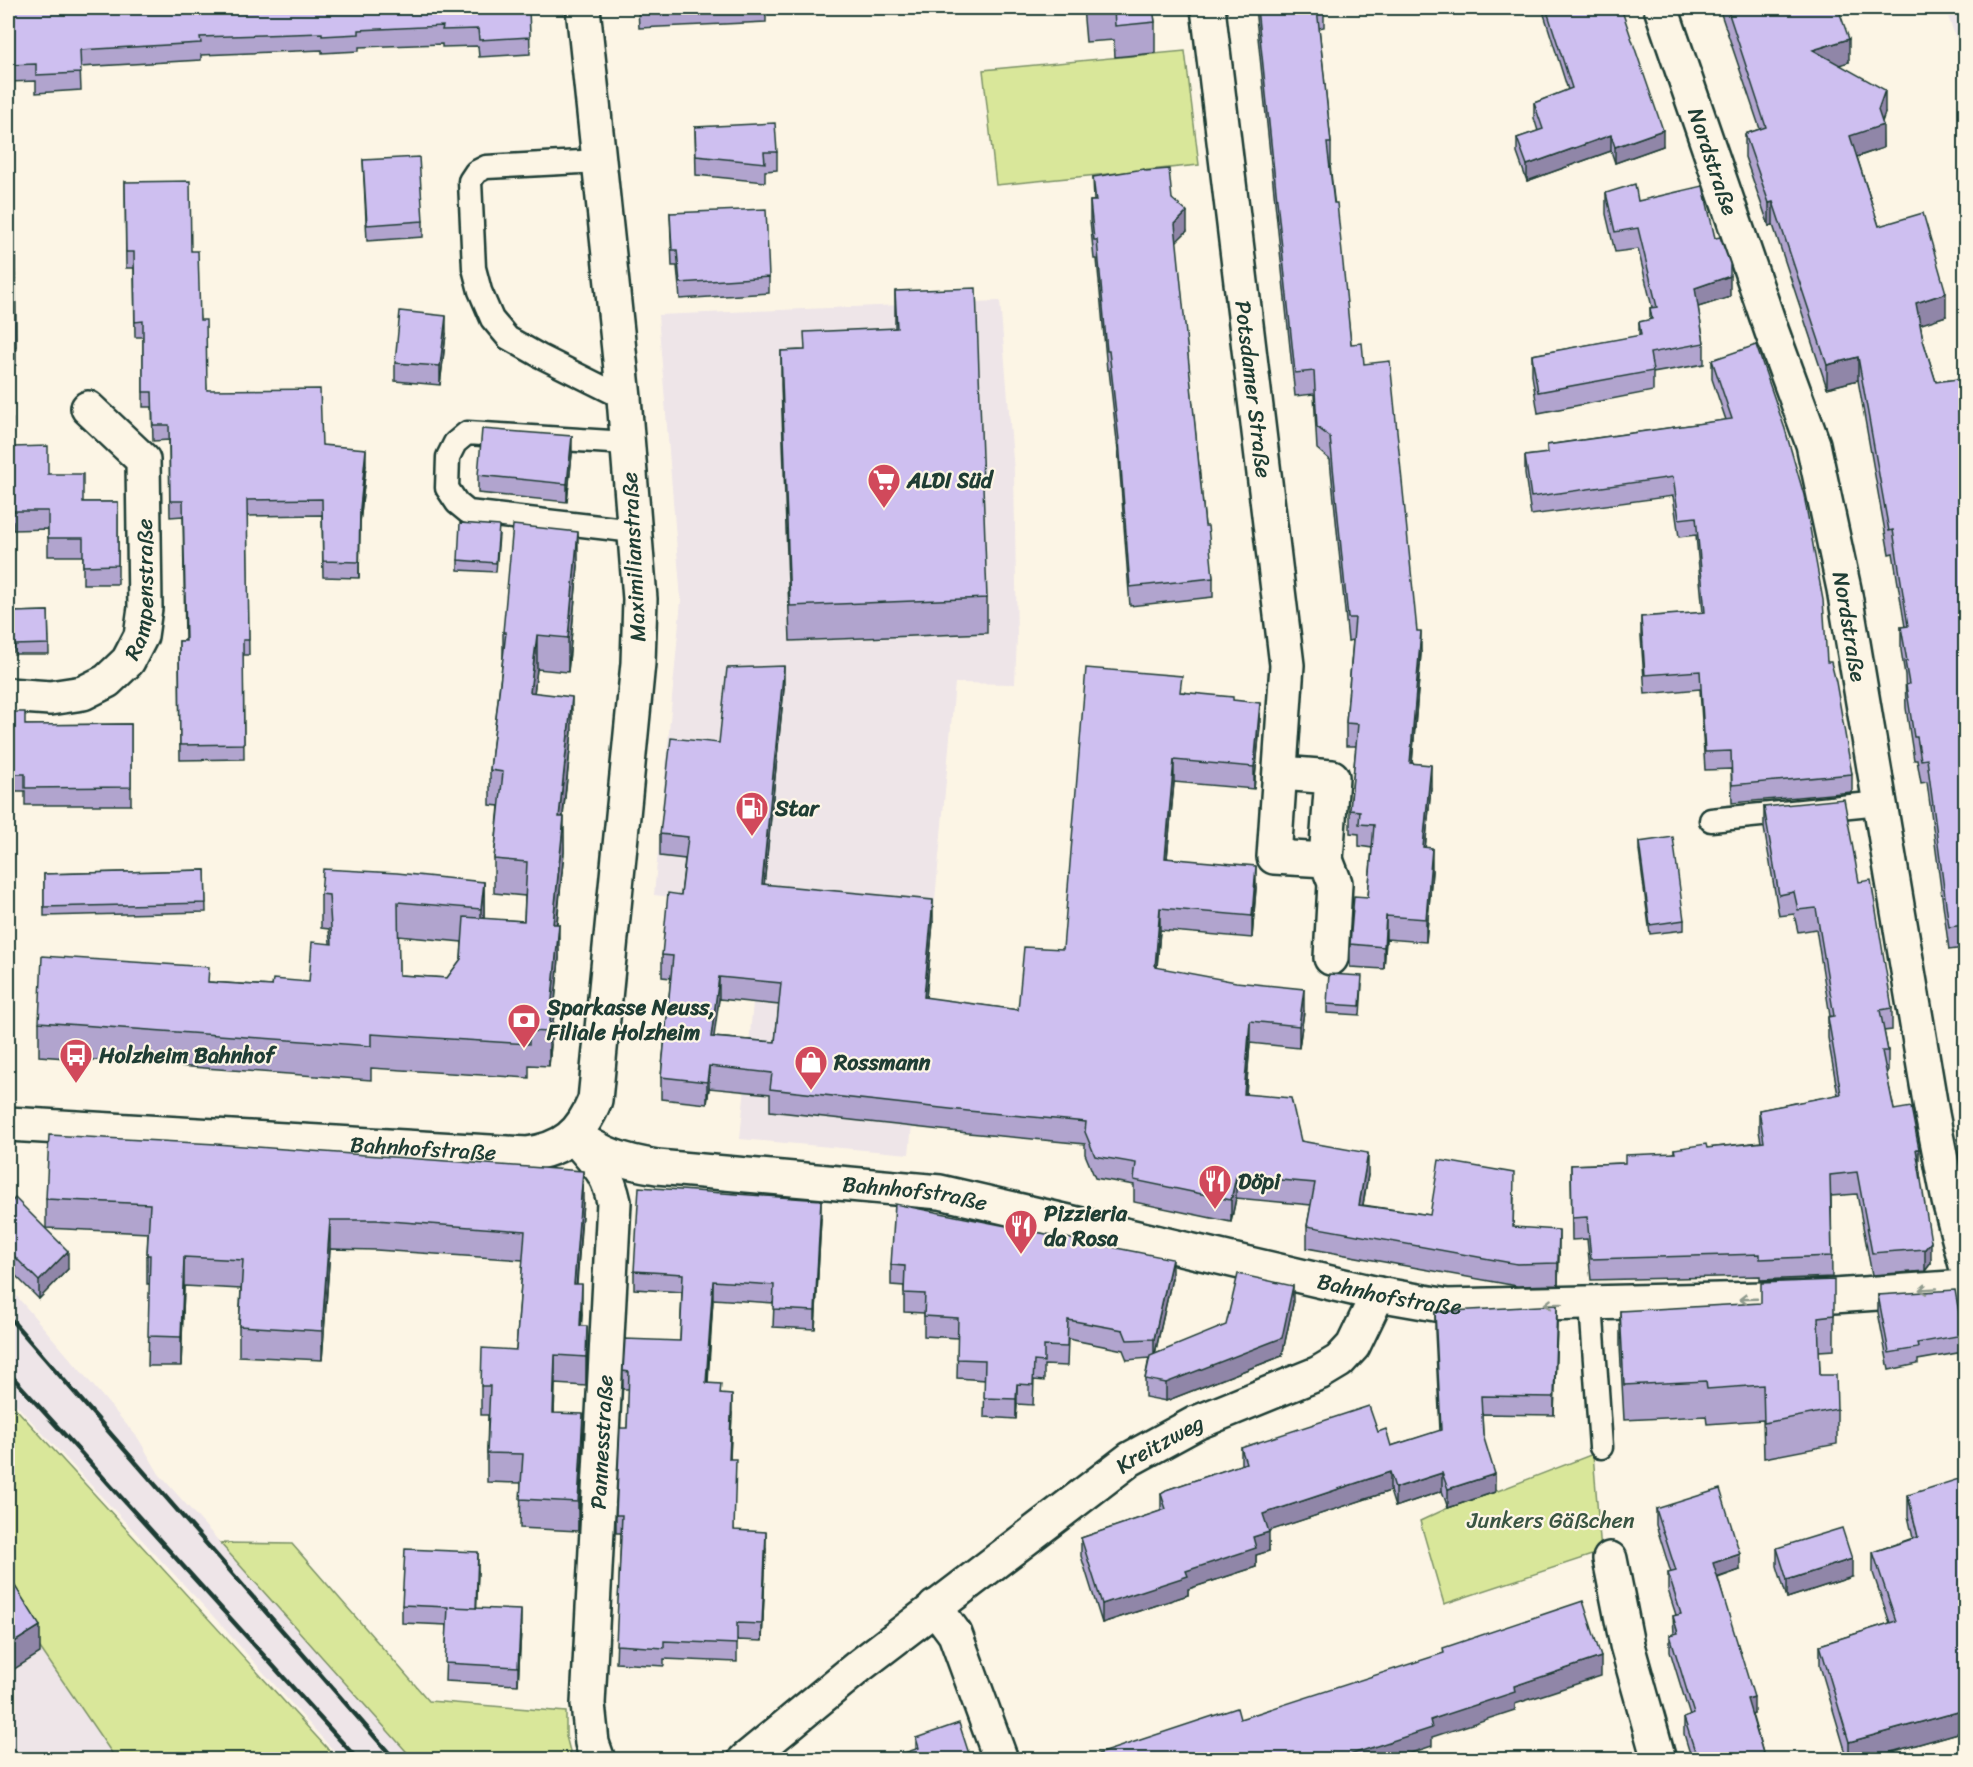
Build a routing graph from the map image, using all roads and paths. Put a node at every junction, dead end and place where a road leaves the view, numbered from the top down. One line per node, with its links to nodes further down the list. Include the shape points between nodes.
1 (583, 8): 4 (street, Maximilianstraße)
2 (1208, 8): 10 (street, Potsdamer Straße, via 1287,665)
3 (1661, 8): 11 (street, Nordstraße, via 1813,444 1844,589)
4 (600, 161): 5 (street, Maximilianstraße); 5 (lane, via 486,167 476,172 470,181 474,268 492,319 508,338)
5 (624, 398): 7 (street, Maximilianstraße)
6 (88, 408): 9 (street, Rampenstraße, via 143,460 145,608 141,636 128,661 107,681 83,693 50,698)
7 (627, 443): 8 (street, Maximilianstraße); 8 (lane, via 467,433 455,442 448,457 447,488 468,512)
8 (634, 531): 16 (street, Maximilianstraße, via 640,599 638,663 595,1100 587,1119)
9 (8, 695)
10 (1281, 773): 13 (street, via 1332,777); 13 (street, Potsdamer Straße, via 1274,857)
11 (1880, 803): 12 (lane); 17 (street, Nordstraße, via 1932,1114)
12 (1711, 820)
13 (1326, 860): 14 (street, via 1335,883)
14 (1331, 958)
15 (8, 1124): 16 (street, Bahnhofstraße, via 527,1154 544,1152)
16 (573, 1136): 19 (street, Bahnhofstraße, via 615,1159 635,1164 940,1192); 24 (street, Pannesstraße, via 604,1170 614,1202 588,1704)
17 (1965, 1265)
18 (1965, 1287): 20 (street, Bahnhofstraße, one-way to 20, via 1804,1298)
19 (1378, 1294): 20 (street, Bahnhofstraße, one-way to 19, via 1447,1306); 23 (street, Kreitzweg, via 1353,1346 1338,1361 1319,1373 1196,1423 1130,1459)
20 (1591, 1304): 21 (lane)
21 (1601, 1448)
22 (1610, 1559): 27 (street, via 1627,1645)
23 (935, 1607): 25 (street, Kreitzweg); 26 (street, via 955,1634)
24 (598, 1760)
25 (745, 1760)
26 (1001, 1760)
27 (1659, 1760)

